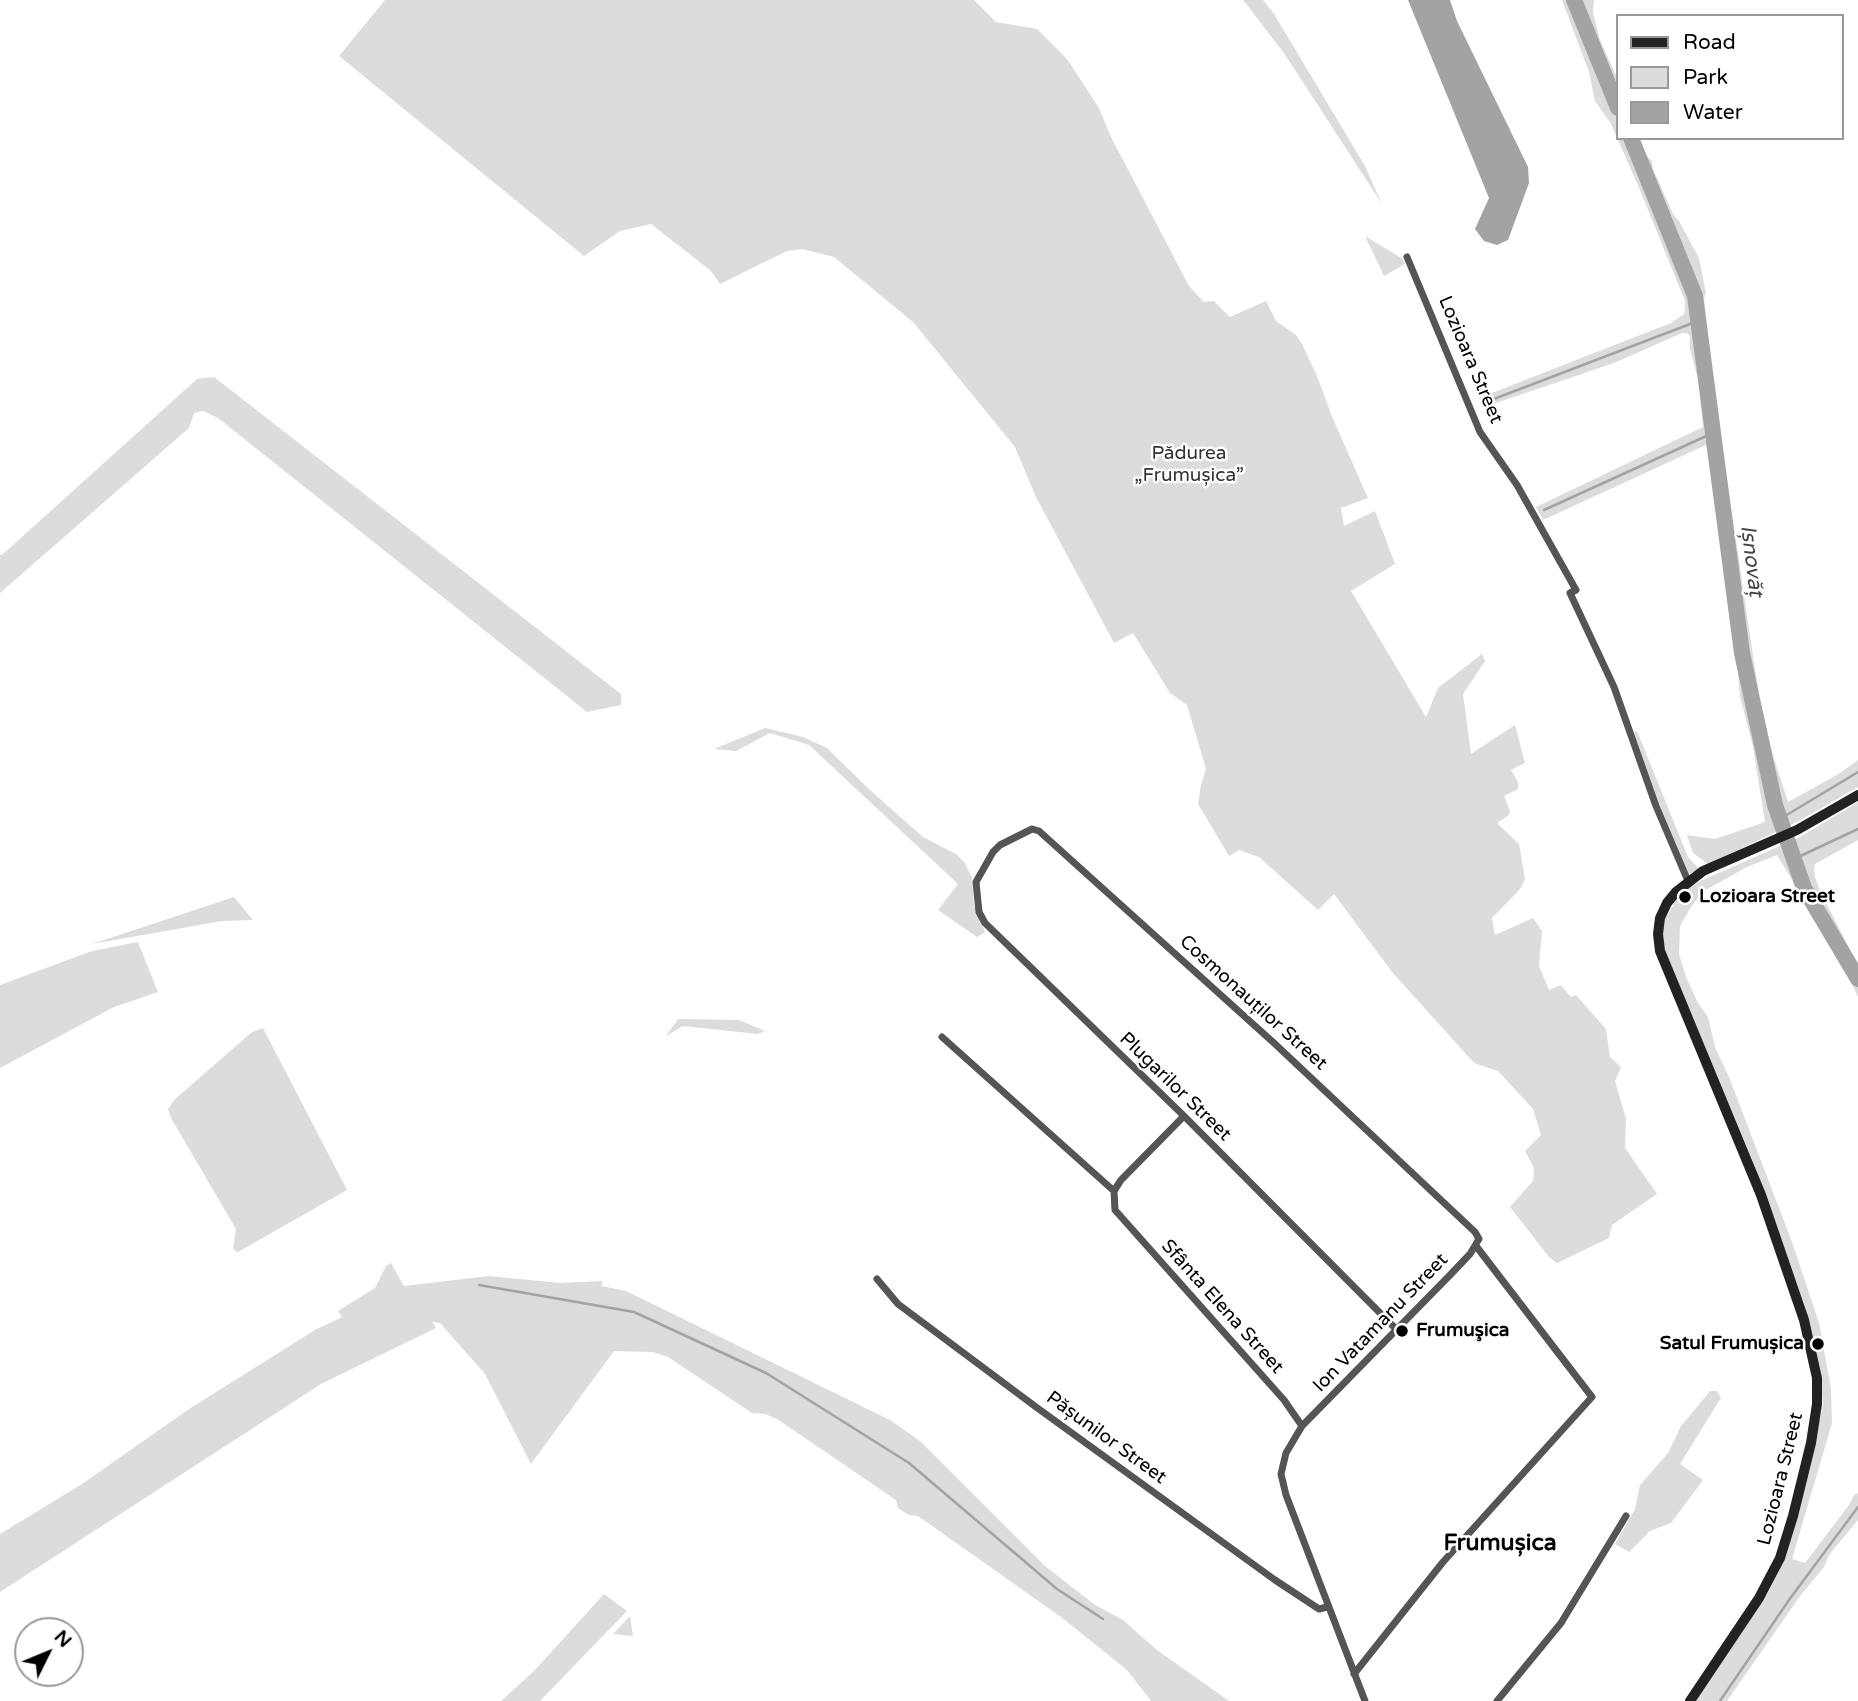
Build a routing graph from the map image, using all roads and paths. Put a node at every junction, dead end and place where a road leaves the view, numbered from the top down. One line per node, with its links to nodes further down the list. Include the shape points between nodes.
1 (1407, 257): 4 (street, Lozioara Street, via 1480,432 1517,485 1576,590 1570,593 1614,687)
2 (1858, 795): 4 (street, via 1797,830)
3 (993, 852): 6 (street, Plugarilor Street, via 976,882 979,912 985,923); 8 (street, Cosmonauților Street, via 1016,835 1039,831 1475,1232)
4 (1688, 881): 17 (street, Lozioara Street, via 1660,918 1660,951 1747,1160 1804,1320 1817,1378 1811,1443 1775,1568)
5 (942, 1037): 7 (street)
6 (1184, 1116): 7 (street); 10 (street, Plugarilor Street)
7 (1114, 1191): 11 (street, Sfânta Elena Street, via 1115,1210)
8 (1477, 1243): 10 (street, Ion Vatamanu Street); 14 (street, via 1592,1396 1434,1572)
9 (877, 1279): 13 (street, Pășunilor Street, via 898,1304 1036,1408 1275,1580 1319,1609)
10 (1396, 1329): 11 (street, Ion Vatamanu Street)
11 (1302, 1426): 13 (street, via 1286,1453 1281,1474)
12 (1626, 1516): 16 (street, via 1561,1623)
13 (1327, 1607): 14 (street)
14 (1354, 1674): 15 (street)
15 (1365, 1701)
16 (1497, 1701)
17 (1690, 1701)

